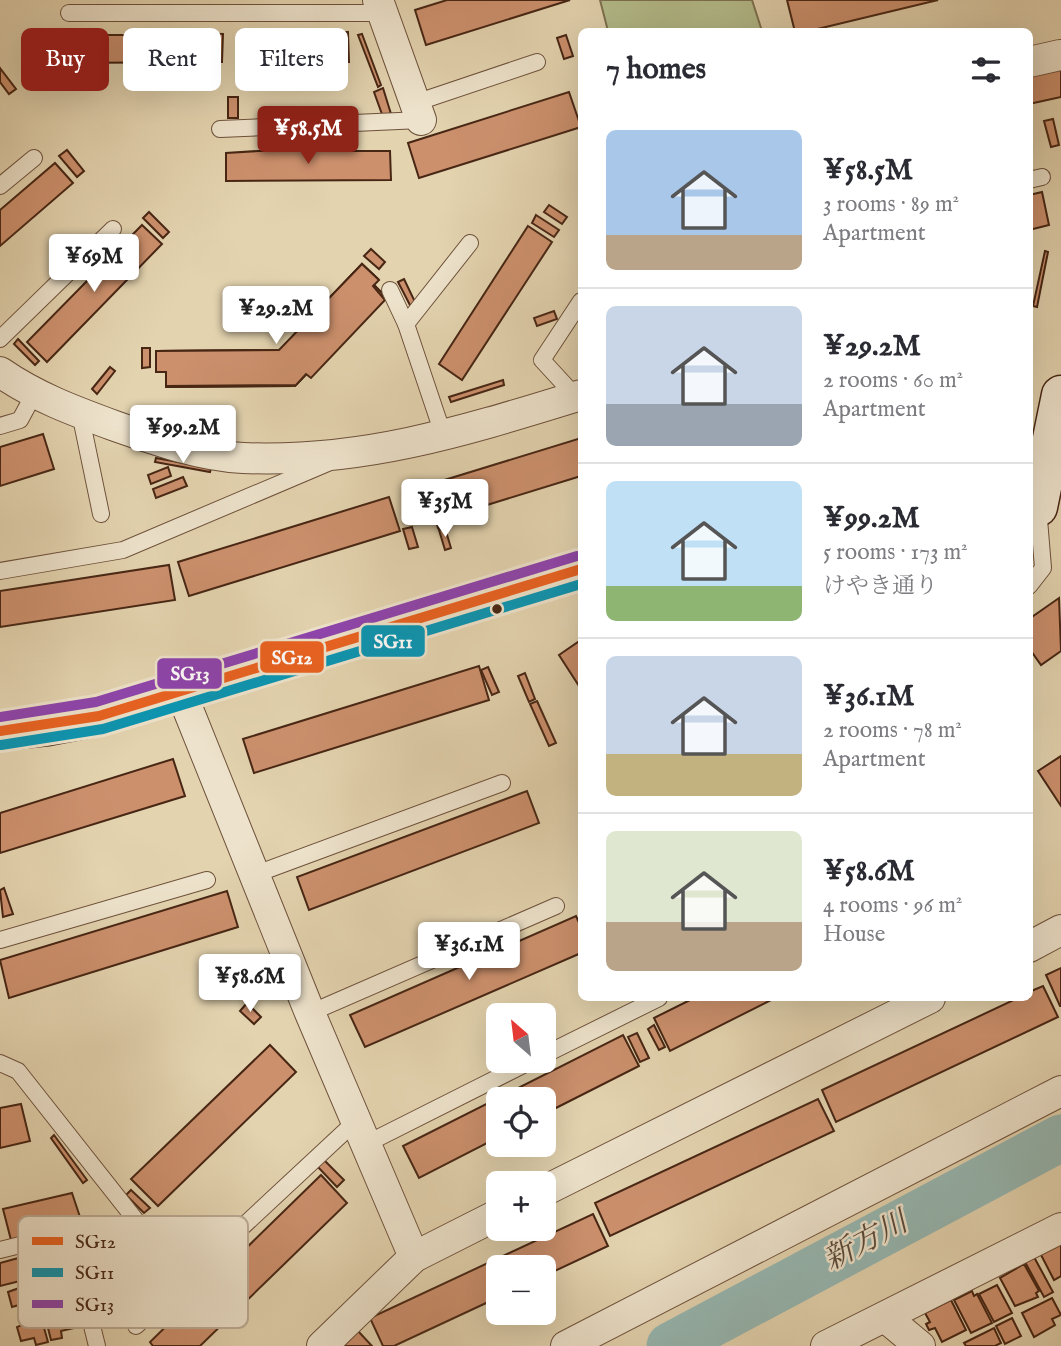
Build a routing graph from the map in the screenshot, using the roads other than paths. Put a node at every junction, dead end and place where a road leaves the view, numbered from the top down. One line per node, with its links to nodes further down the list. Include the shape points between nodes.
1 (380, 6): 2 (lane); 6 (street)
2 (69, 13)
3 (1060, 55): 4 (street)
4 (1033, 61)
5 (537, 62): 6 (lane)
6 (418, 112): 7 (lane)
7 (220, 129)
8 (34, 158): 9 (lane)
9 (0, 186)
10 (113, 229): 15 (lane)
11 (470, 243): 14 (lane)
12 (390, 290): 14 (lane)
13 (578, 306): 19 (lane, via 542,359)
14 (406, 324): 22 (lane)
15 (0, 339)
16 (0, 372): 17 (street)
17 (34, 394): 20 (street); 21 (lane, via 20,420)
18 (1061, 395): 24 (street)
19 (578, 396): 22 (street)
20 (80, 413): 23 (street, via 156,440 242,458); 25 (lane)
21 (0, 426)
22 (444, 437): 23 (street)
23 (346, 455): 27 (lane, via 123,550)
24 (1043, 509): 28 (lane, via 1043,568)
25 (101, 514)
26 (578, 570): 29 (street)
27 (0, 571)
28 (1033, 581)
29 (181, 692): 30 (street, via 99,716); 32 (street)
30 (0, 731)
31 (502, 783): 32 (lane)
32 (256, 874): 40 (street)
33 (207, 880): 36 (lane)
34 (556, 906): 40 (lane)
35 (1061, 930): 37 (street)
36 (0, 940)
37 (1033, 945)
38 (653, 1001): 41 (lane)
39 (924, 1001): 46 (street)
40 (310, 1013): 45 (street)
41 (556, 1049)
42 (0, 1063): 47 (lane, via 18,1071)
43 (502, 1073): 45 (lane)
44 (1061, 1091): 58 (street)
45 (361, 1133): 49 (lane); 53 (street)
46 (556, 1185)
47 (132, 1216)
48 (486, 1221): 53 (street)
49 (248, 1226)
50 (1061, 1228): 54 (street)
51 (18, 1246): 52 (lane)
52 (0, 1250)
53 (414, 1257): 57 (street)
54 (885, 1317): 59 (street); 60 (street)
55 (93, 1328): 56 (lane)
56 (97, 1346)
57 (322, 1346)
58 (566, 1346)
59 (826, 1346)
60 (920, 1346)

